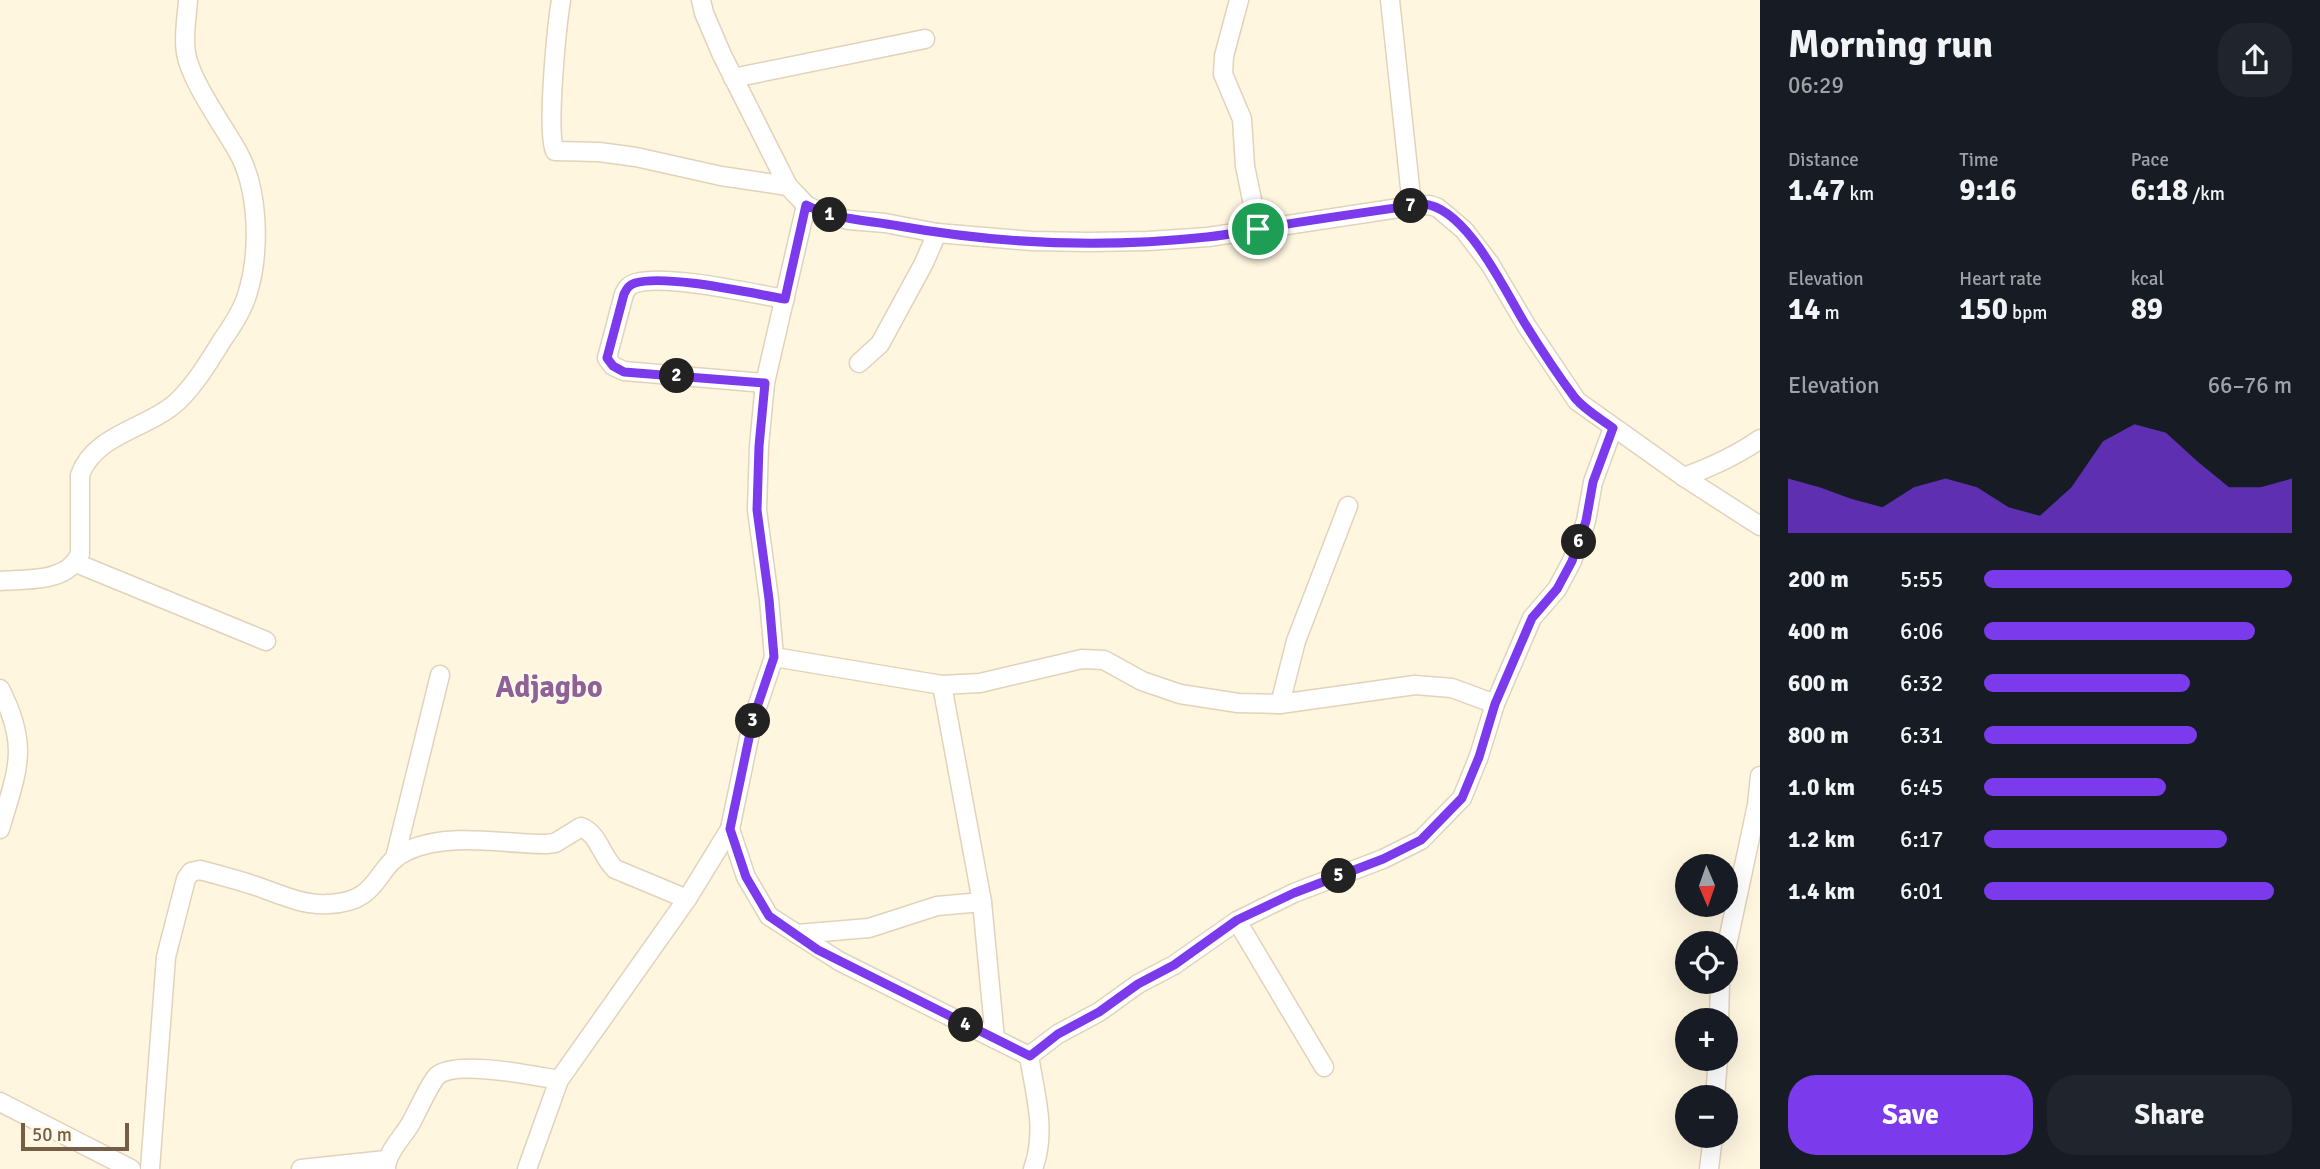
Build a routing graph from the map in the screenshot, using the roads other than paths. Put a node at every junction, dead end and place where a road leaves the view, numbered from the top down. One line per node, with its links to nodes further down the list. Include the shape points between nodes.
1 (188, 0): 21 (street, via 189,63 251,180 255,240 249,290 236,321 179,400 159,416 110,440 84,463)
2 (561, 0): 8 (street, via 553,92 555,151 636,157)
3 (701, 0): 7 (street)
4 (1239, 0): 11 (street, via 1223,74 1242,119 1245,166)
5 (1390, 0): 10 (street)
6 (925, 39): 7 (street)
7 (733, 78): 8 (street)
8 (788, 186): 9 (street)
9 (806, 205): 12 (street, via 849,220); 13 (street)
10 (1412, 206): 11 (street); 16 (street, via 1438,208 1464,230 1577,401)
11 (1258, 229): 12 (street, via 1148,242 1031,241)
12 (937, 233): 14 (street, via 880,344)
13 (785, 299): 15 (street); 15 (street, via 676,282 637,282 624,294 607,358 624,372)
14 (859, 363)
15 (765, 383): 24 (street, via 757,510)
16 (1613, 428): 18 (street); 29 (street, via 1572,561 1557,589 1532,618)
17 (1760, 439): 18 (street)
18 (1684, 477): 20 (street)
19 (1348, 506): 28 (street, via 1296,641)
20 (1760, 526)
21 (76, 563): 22 (street, via 50,576); 23 (street)
22 (0, 581)
23 (267, 641)
24 (774, 657): 26 (street); 32 (street, via 753,719)
25 (440, 675): 33 (street)
26 (942, 685): 28 (street, via 980,682 1082,659 1104,660 1142,681 1180,694); 35 (street)
27 (0, 689): 31 (street, via 16,727 20,755)
28 (1280, 704): 29 (street, via 1416,685 1452,688)
29 (1495, 704): 36 (street, via 1462,798 1421,840)
30 (1760, 776): 37 (street)
31 (0, 829)
32 (730, 829): 34 (street); 38 (street, via 746,877 769,916)
33 (395, 858): 34 (street, via 439,843 555,843 581,827 594,835 615,869); 47 (street, via 366,895 327,905 200,870 191,872 166,957)
34 (687, 900): 42 (street)
35 (982, 902): 38 (street, via 937,906 869,928); 39 (street)
36 (1237, 920): 40 (street); 41 (street)
37 (1730, 931)
38 (797, 934): 39 (street, via 839,961)
39 (995, 1039): 40 (street)
40 (1030, 1056): 50 (street, via 1040,1140)
41 (1324, 1068)
42 (559, 1080): 45 (street, via 489,1069 452,1069 438,1076); 49 (street)
43 (0, 1102): 46 (street)
44 (1712, 1148): 51 (street)
45 (386, 1165): 48 (street)
46 (131, 1169)
47 (150, 1169)
48 (301, 1169)
49 (527, 1169)
50 (1033, 1169)
51 (1709, 1169)

